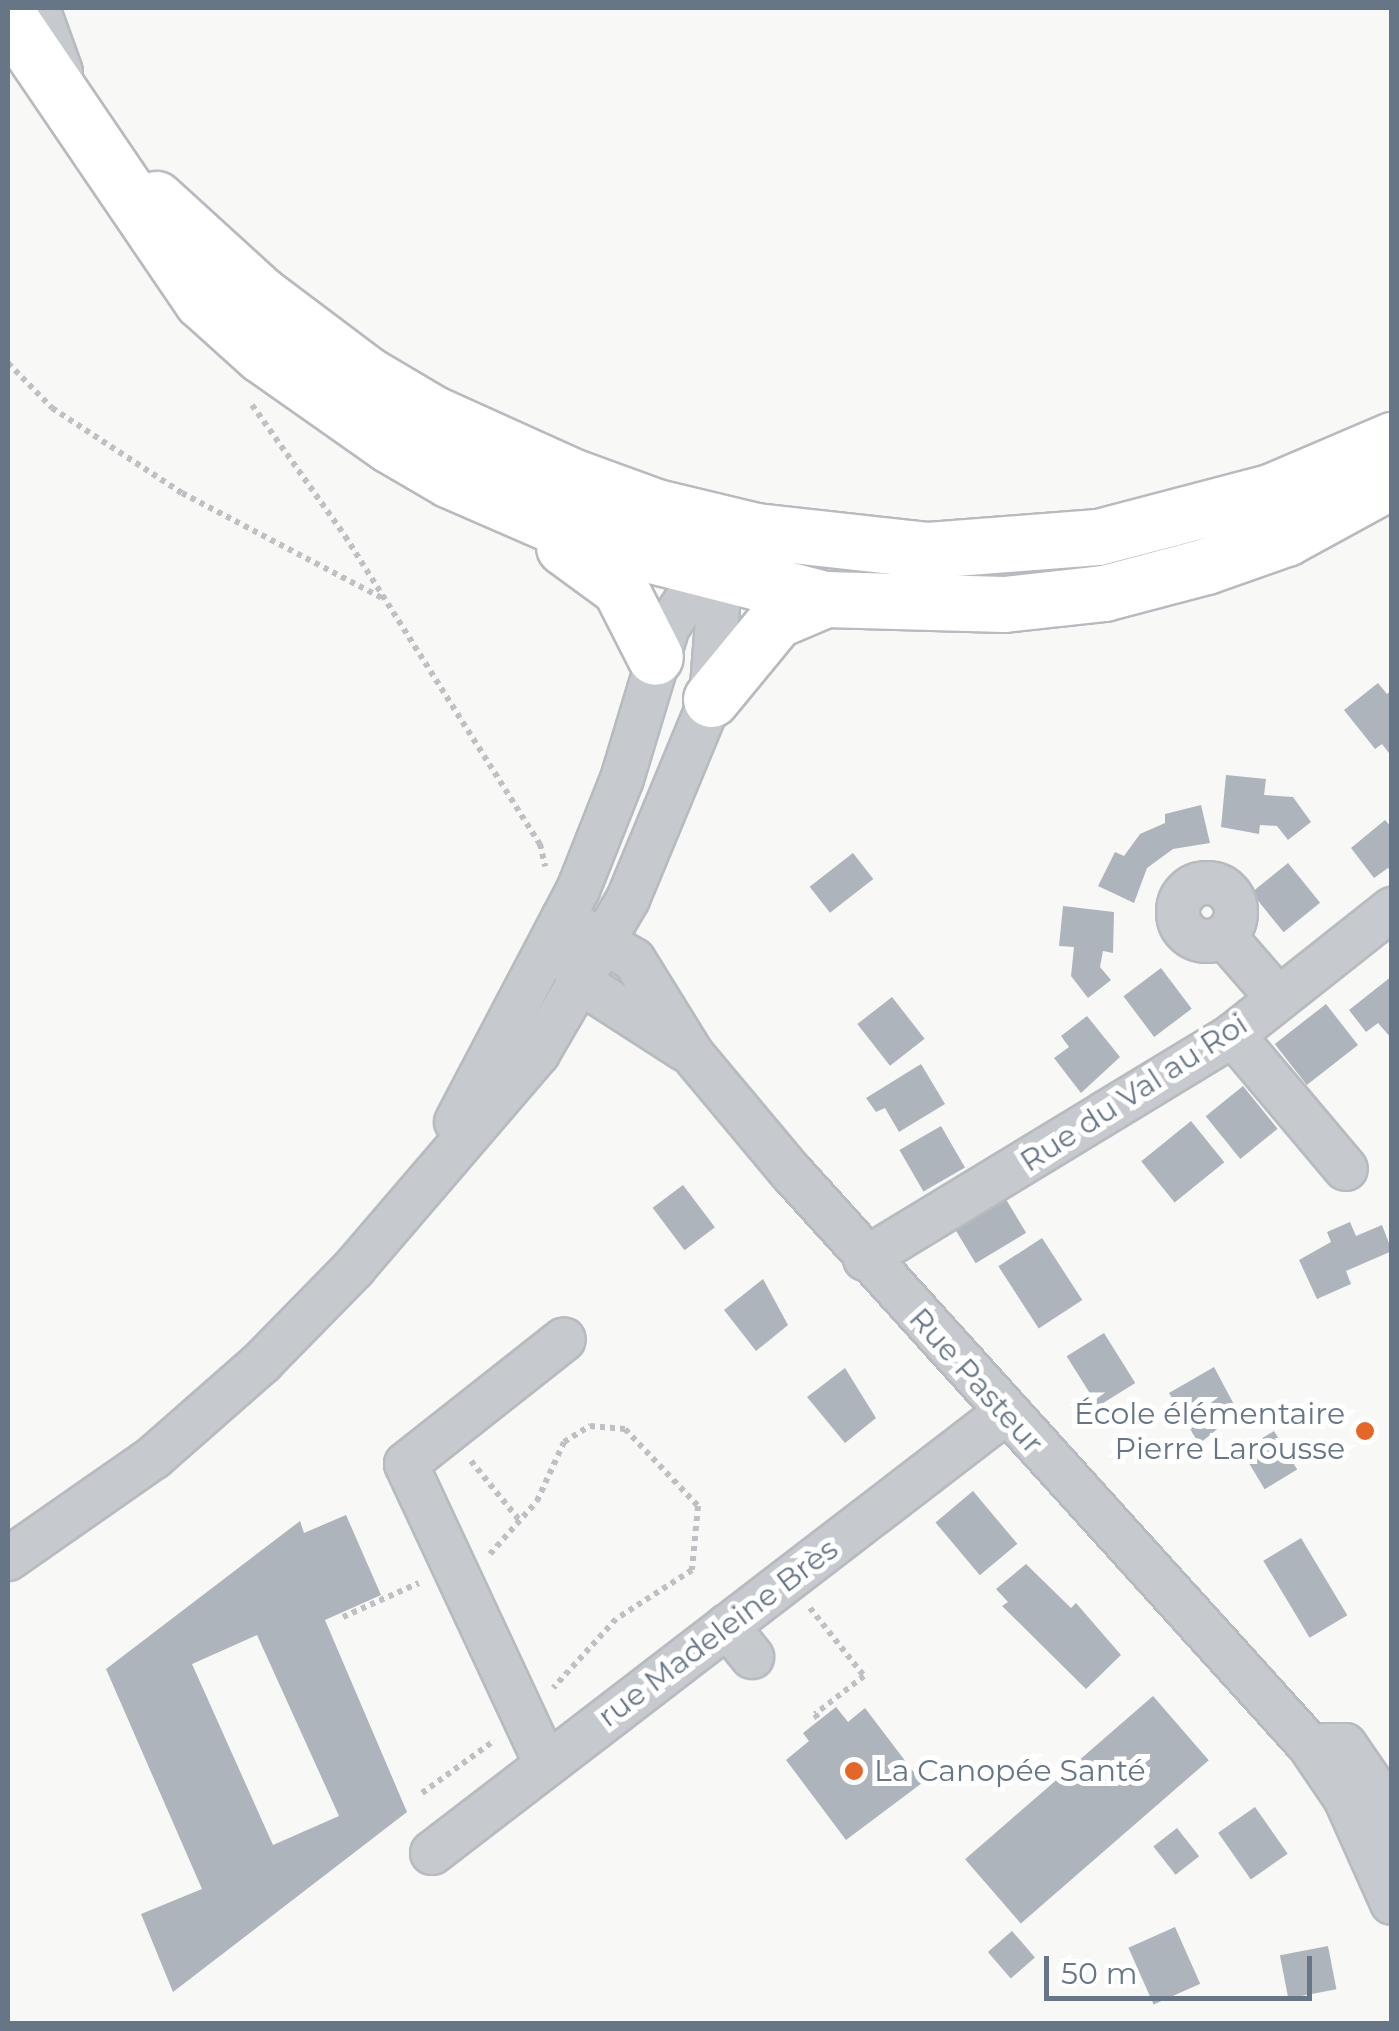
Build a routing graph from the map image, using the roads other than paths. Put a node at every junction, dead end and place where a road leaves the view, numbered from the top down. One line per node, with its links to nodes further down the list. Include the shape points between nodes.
1 (38, 8): 3 (street)
2 (8, 16): 3 (main road)
3 (86, 129): 6 (main road, via 202,301 262,355 390,445); 7 (main road, via 260,294 382,384 496,447 656,506)
4 (1392, 440): 7 (main road, via 1270,492 1098,537 928,550)
5 (1392, 480): 8 (main road, via 1286,538 1104,593 923,606)
6 (548, 524): 7 (main road); 9 (main road, via 572,559 620,588)
7 (720, 549): 8 (main road); 9 (street); 10 (street)
8 (825, 599): 10 (main road, via 776,620)
9 (655, 657): 12 (street, via 622,780)
10 (711, 699): 14 (street)
11 (1392, 909): 16 (street, Rue du Val au Roi)
12 (565, 915): 14 (street, Rue Pasteur); 15 (street, Rue Pasteur); 20 (street)
13 (1224, 936): 16 (street)
14 (606, 940): 15 (street); 18 (street, Rue Pasteur, via 648,978)
15 (582, 984): 18 (street, Rue Pasteur); 20 (street, via 509,1090)
16 (1277, 997): 17 (street, Rue du Val au Roi)
17 (1234, 1035): 19 (street); 21 (street, Rue du Val au Roi)
18 (692, 1054): 21 (street, Rue Pasteur)
19 (1346, 1170)
20 (419, 1188): 24 (street, via 323,1302 216,1406)
21 (865, 1259): 23 (street, Rue Pasteur)
22 (564, 1339): 26 (street, via 406,1464)
23 (1005, 1413): 25 (street, Rue Pasteur); 26 (street, rue Madeleine Brès, via 786,1580 740,1642)
24 (8, 1559)
25 (1309, 1745): 27 (street, via 1345,1744); 29 (street, Rue Pasteur, via 1345,1798)
26 (546, 1764): 28 (street, rue Madeleine Brès)
27 (1387, 1802)
28 (432, 1853)
29 (1392, 1903)

